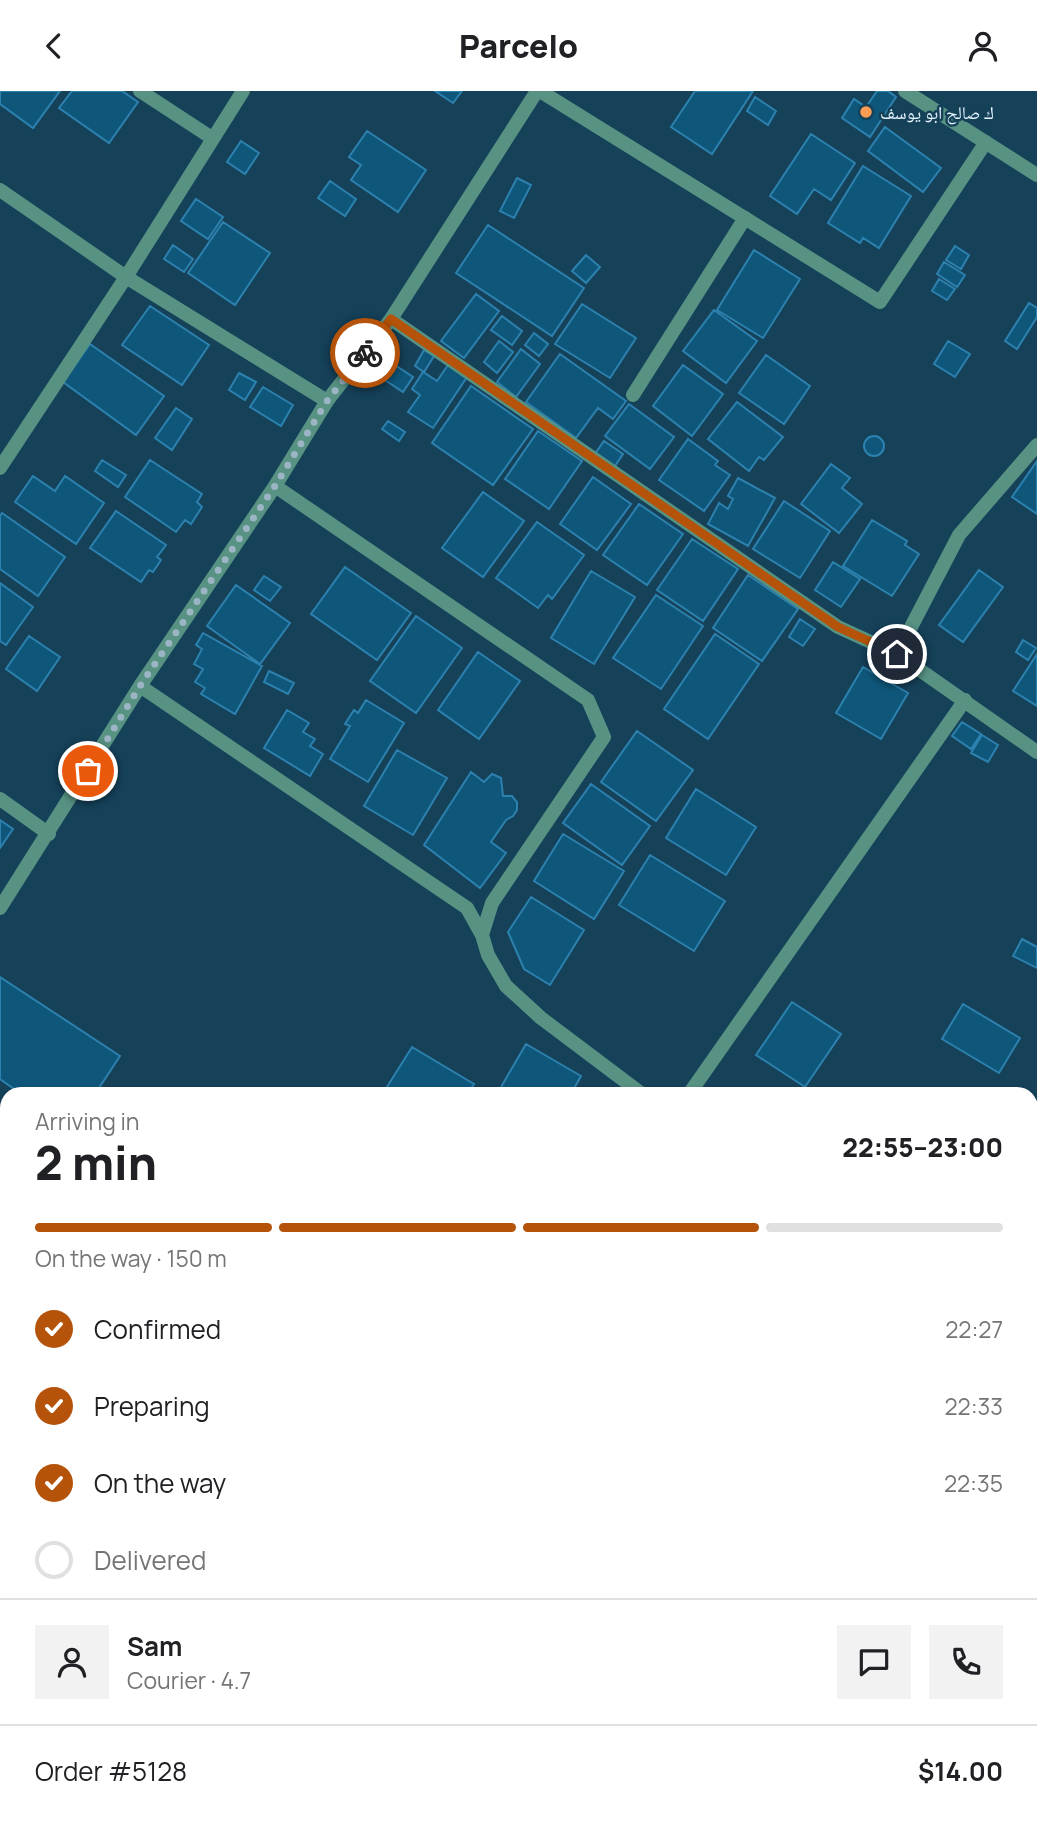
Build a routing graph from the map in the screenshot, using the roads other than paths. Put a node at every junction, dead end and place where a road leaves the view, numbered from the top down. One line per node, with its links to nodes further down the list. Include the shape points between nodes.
1 (140, 91): 5 (street)
2 (243, 91): 5 (street)
3 (538, 91): 9 (street); 11 (street)
4 (905, 91): 6 (street)
5 (212, 138): 10 (street)
6 (986, 142): 7 (street); 9 (street, via 880,302)
7 (1037, 175)
8 (0, 190): 10 (street)
9 (745, 218): 12 (street)
10 (126, 277): 13 (street); 15 (street)
11 (391, 319): 13 (street); 17 (street, via 838,627)
12 (633, 395)
13 (327, 401): 16 (street)
14 (1037, 445): 17 (street, via 959,535)
15 (0, 468)
16 (275, 486): 18 (street); 24 (street, via 588,700 604,737 492,902)
17 (897, 654): 19 (street)
18 (140, 686): 22 (street); 24 (street, via 467,908)
19 (965, 700): 20 (street); 26 (street)
20 (1037, 752)
21 (0, 799): 22 (street)
22 (49, 834): 23 (street)
23 (0, 908)
24 (482, 935): 25 (street, via 506,986)
25 (633, 1087)
26 (694, 1087)

